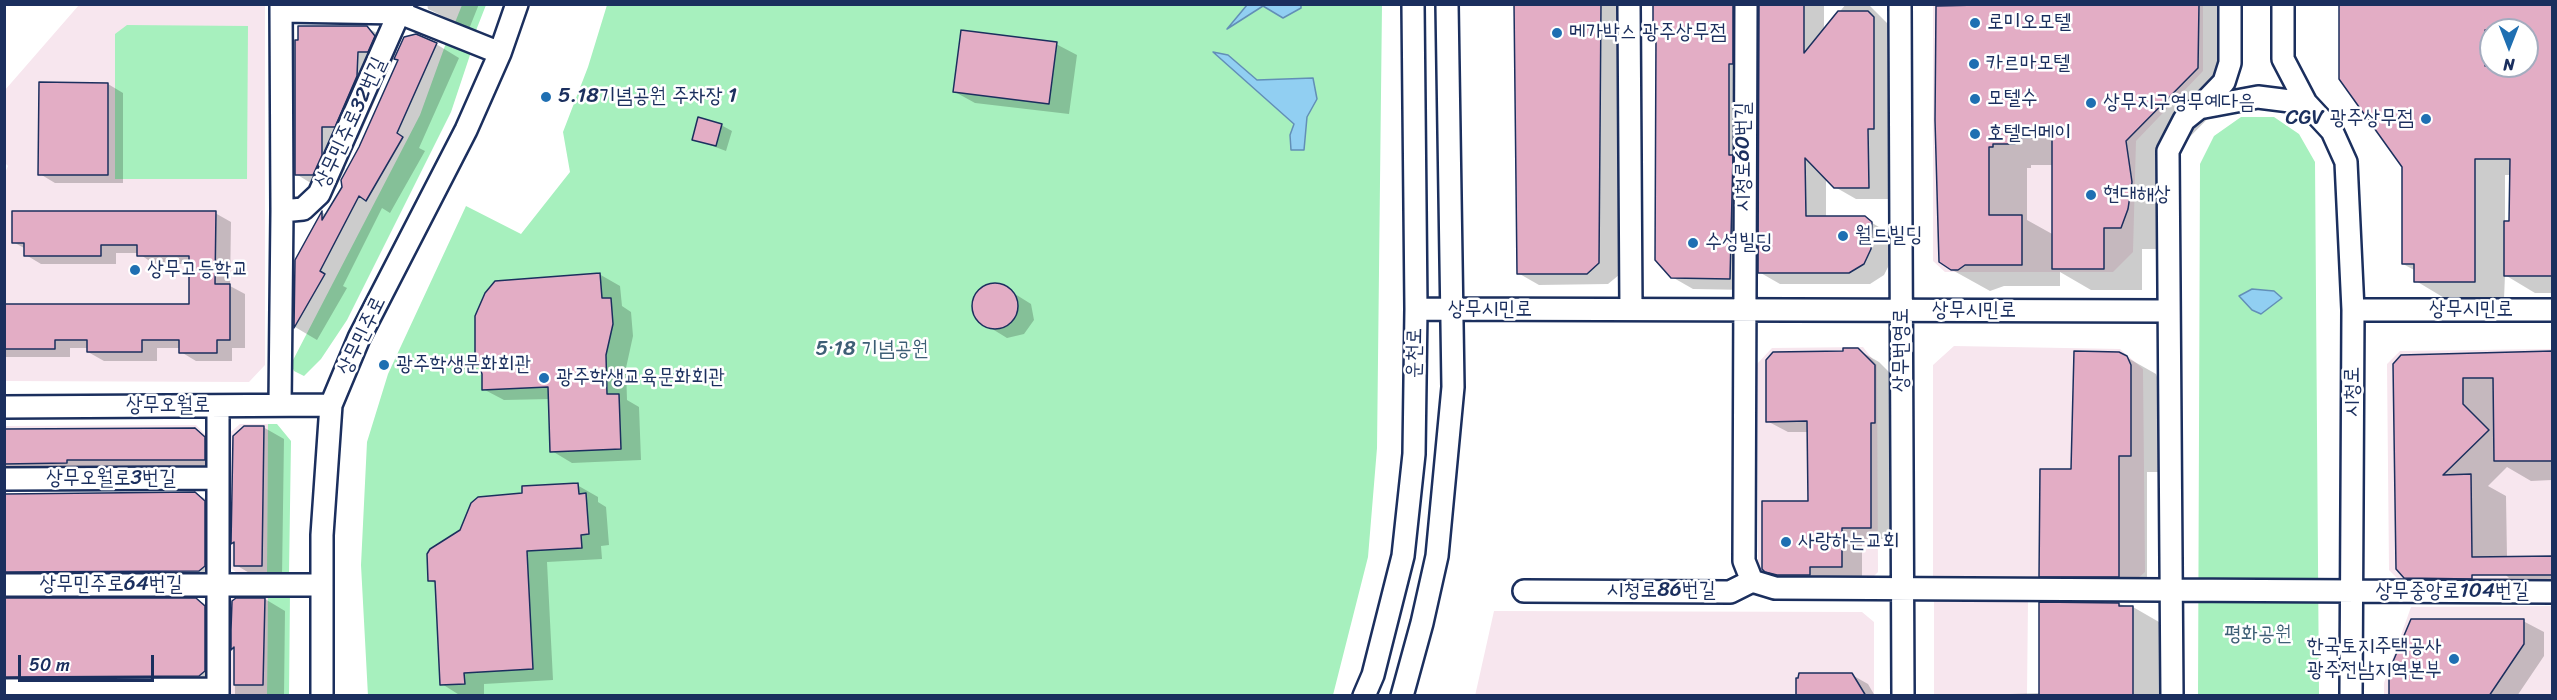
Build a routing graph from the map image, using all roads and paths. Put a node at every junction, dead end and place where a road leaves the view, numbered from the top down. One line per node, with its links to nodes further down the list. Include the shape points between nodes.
1 (517, 4): 11 (street, 상무민주로)
2 (1413, 4): 15 (street, 운천로)
3 (1447, 4): 20 (street, 운천로)
4 (1629, 4): 16 (street)
5 (1746, 4): 17 (street, 시청로60번길)
6 (1900, 4): 21 (street, 상무번영로)
7 (2230, 4): 13 (street, via 2230,63 2224,82)
8 (2283, 4): 12 (street, 시청로, via 2283,59)
9 (281, 8): 10 (street, 상무민주로32번길); 14 (street, 상무민주로32번길)
10 (402, 9): 11 (street, 상무민주로32번길); 14 (street, 상무민주로32번길, via 319,194 303,209)
11 (500, 53): 24 (street, 상무민주로)
12 (2306, 103): 13 (street, via 2258,97); 18 (street, 시청로, via 2332,130 2346,162)
13 (2199, 108): 22 (street, via 2184,120 2168,151)
14 (282, 211): 23 (street, 상무민주로32번길)
15 (1416, 309): 20 (street, 상무시민로); 41 (street, 운천로, via 1414,454 1403,556 1373,675)
16 (1631, 309): 17 (street, 상무시민로); 20 (street, 상무시민로)
17 (1743, 310): 21 (street, 상무시민로); 29 (street, via 1744,561)
18 (2353, 310): 19 (street, 상무시민로); 36 (street, 시청로)
19 (2553, 310)
20 (1450, 311): 42 (street, 운천로, via 1453,387 1441,528)
21 (1902, 311): 22 (street, 상무시민로); 33 (street, 상무번영로)
22 (2168, 311): 34 (street)
23 (280, 405): 24 (street, 상무오월로); 25 (street, 상무오월로)
24 (330, 405): 32 (street, 상무민주로)
25 (218, 406): 26 (street, 상무오월로); 27 (street)
26 (4, 407)
27 (217, 478): 28 (street, 상무오월로3번길); 31 (street)
28 (4, 479)
29 (1752, 581): 33 (street, via 1775,588); 35 (street, 시청로86번길, via 1730,592)
30 (4, 585): 31 (street, 상무민주로64번길)
31 (218, 585): 32 (street, 상무민주로64번길); 39 (street)
32 (322, 585): 40 (street, 상무민주로)
33 (1902, 589): 34 (street, 상무중앙로104번길); 43 (street, 상무번영로)
34 (2171, 590): 36 (street, 상무중앙로104번길); 44 (street)
35 (1524, 591)
36 (2352, 592): 37 (street, 상무중앙로104번길); 45 (street, 시청로)
37 (2553, 592)
38 (4, 690): 39 (street)
39 (218, 692)
40 (322, 696)
41 (1364, 696)
42 (1402, 696)
43 (1903, 696)
44 (2172, 696)
45 (2351, 696)

